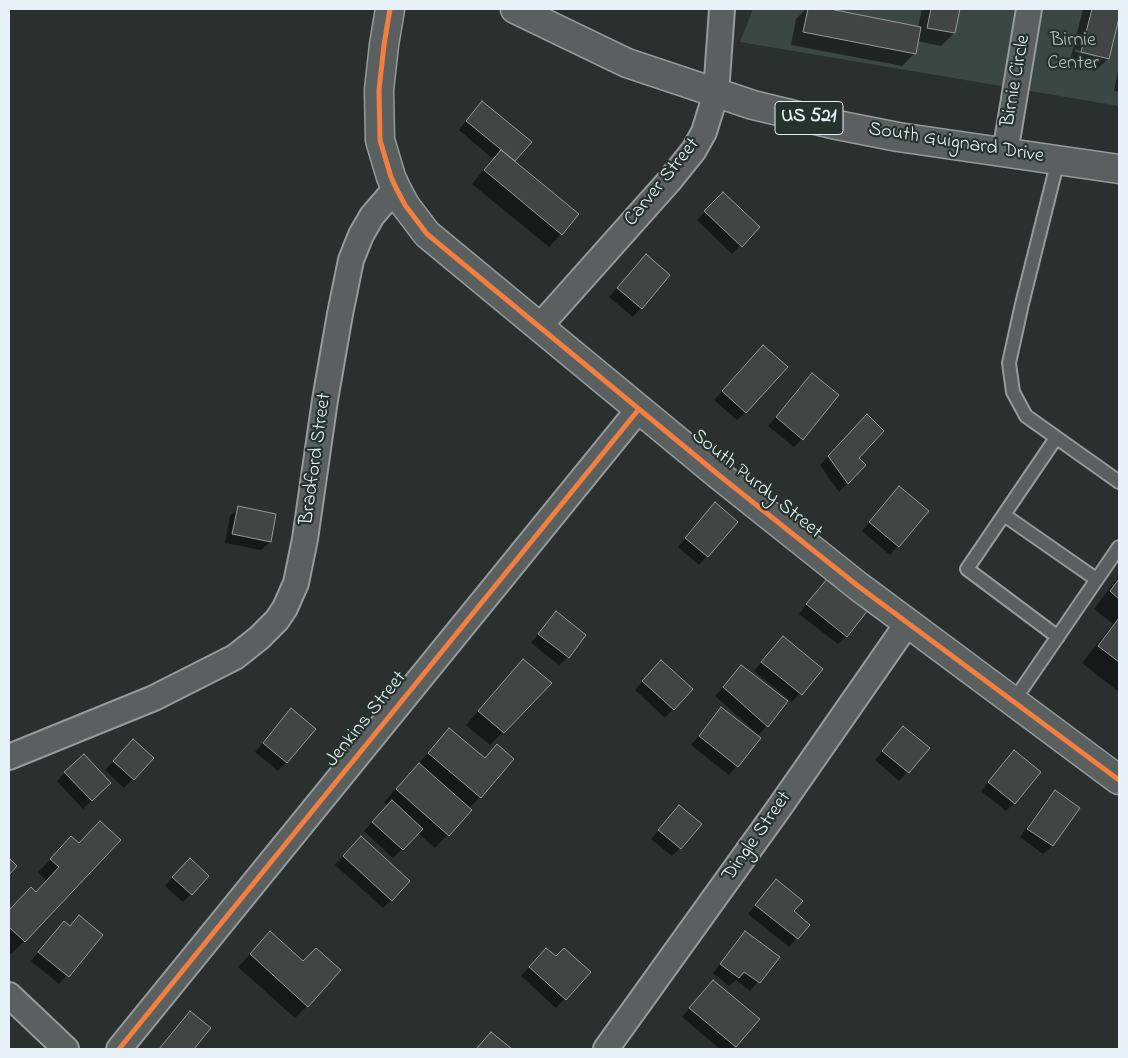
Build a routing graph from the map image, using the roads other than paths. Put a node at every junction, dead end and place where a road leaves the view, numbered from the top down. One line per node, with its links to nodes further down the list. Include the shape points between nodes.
1 (390, 9): 9 (main road, via 379,122 380,140)
2 (515, 9): 5 (main road, South Guignard Drive / US 521, via 627,63)
3 (722, 9): 5 (street, Carver Street)
4 (1029, 9): 6 (street, Birnie Circle)
5 (716, 93): 6 (main road, South Guignard Drive / US 521, via 832,124); 10 (street, Carver Street, via 704,132 694,150)
6 (1005, 153): 7 (main road, South Guignard Drive / US 521)
7 (1058, 160): 8 (main road, South Guignard Drive / US 521); 12 (lane, via 1009,363 1014,392 1026,416)
8 (1119, 170)
9 (396, 188): 10 (main road, South Purdy Street, via 427,234); 20 (street, Bradford Street, via 372,216 351,260 325,400 306,539 296,583 285,608 259,638 235,658 154,698)
10 (539, 327): 11 (main road, South Purdy Street)
11 (639, 409): 17 (main road, South Purdy Street); 24 (street, Jenkins Street)
12 (1056, 438): 13 (lane); 14 (lane)
13 (1119, 482)
14 (1004, 515): 16 (lane); 18 (lane, via 967,570)
15 (1119, 547): 16 (lane)
16 (1096, 579): 18 (lane)
17 (908, 624): 19 (main road, South Purdy Street); 25 (street, Dingle Street)
18 (1058, 637): 19 (lane)
19 (1013, 702): 21 (main road, South Purdy Street)
20 (9, 757)
21 (1119, 780)
22 (9, 994): 23 (street)
23 (66, 1049)
24 (119, 1049)
25 (606, 1049)

